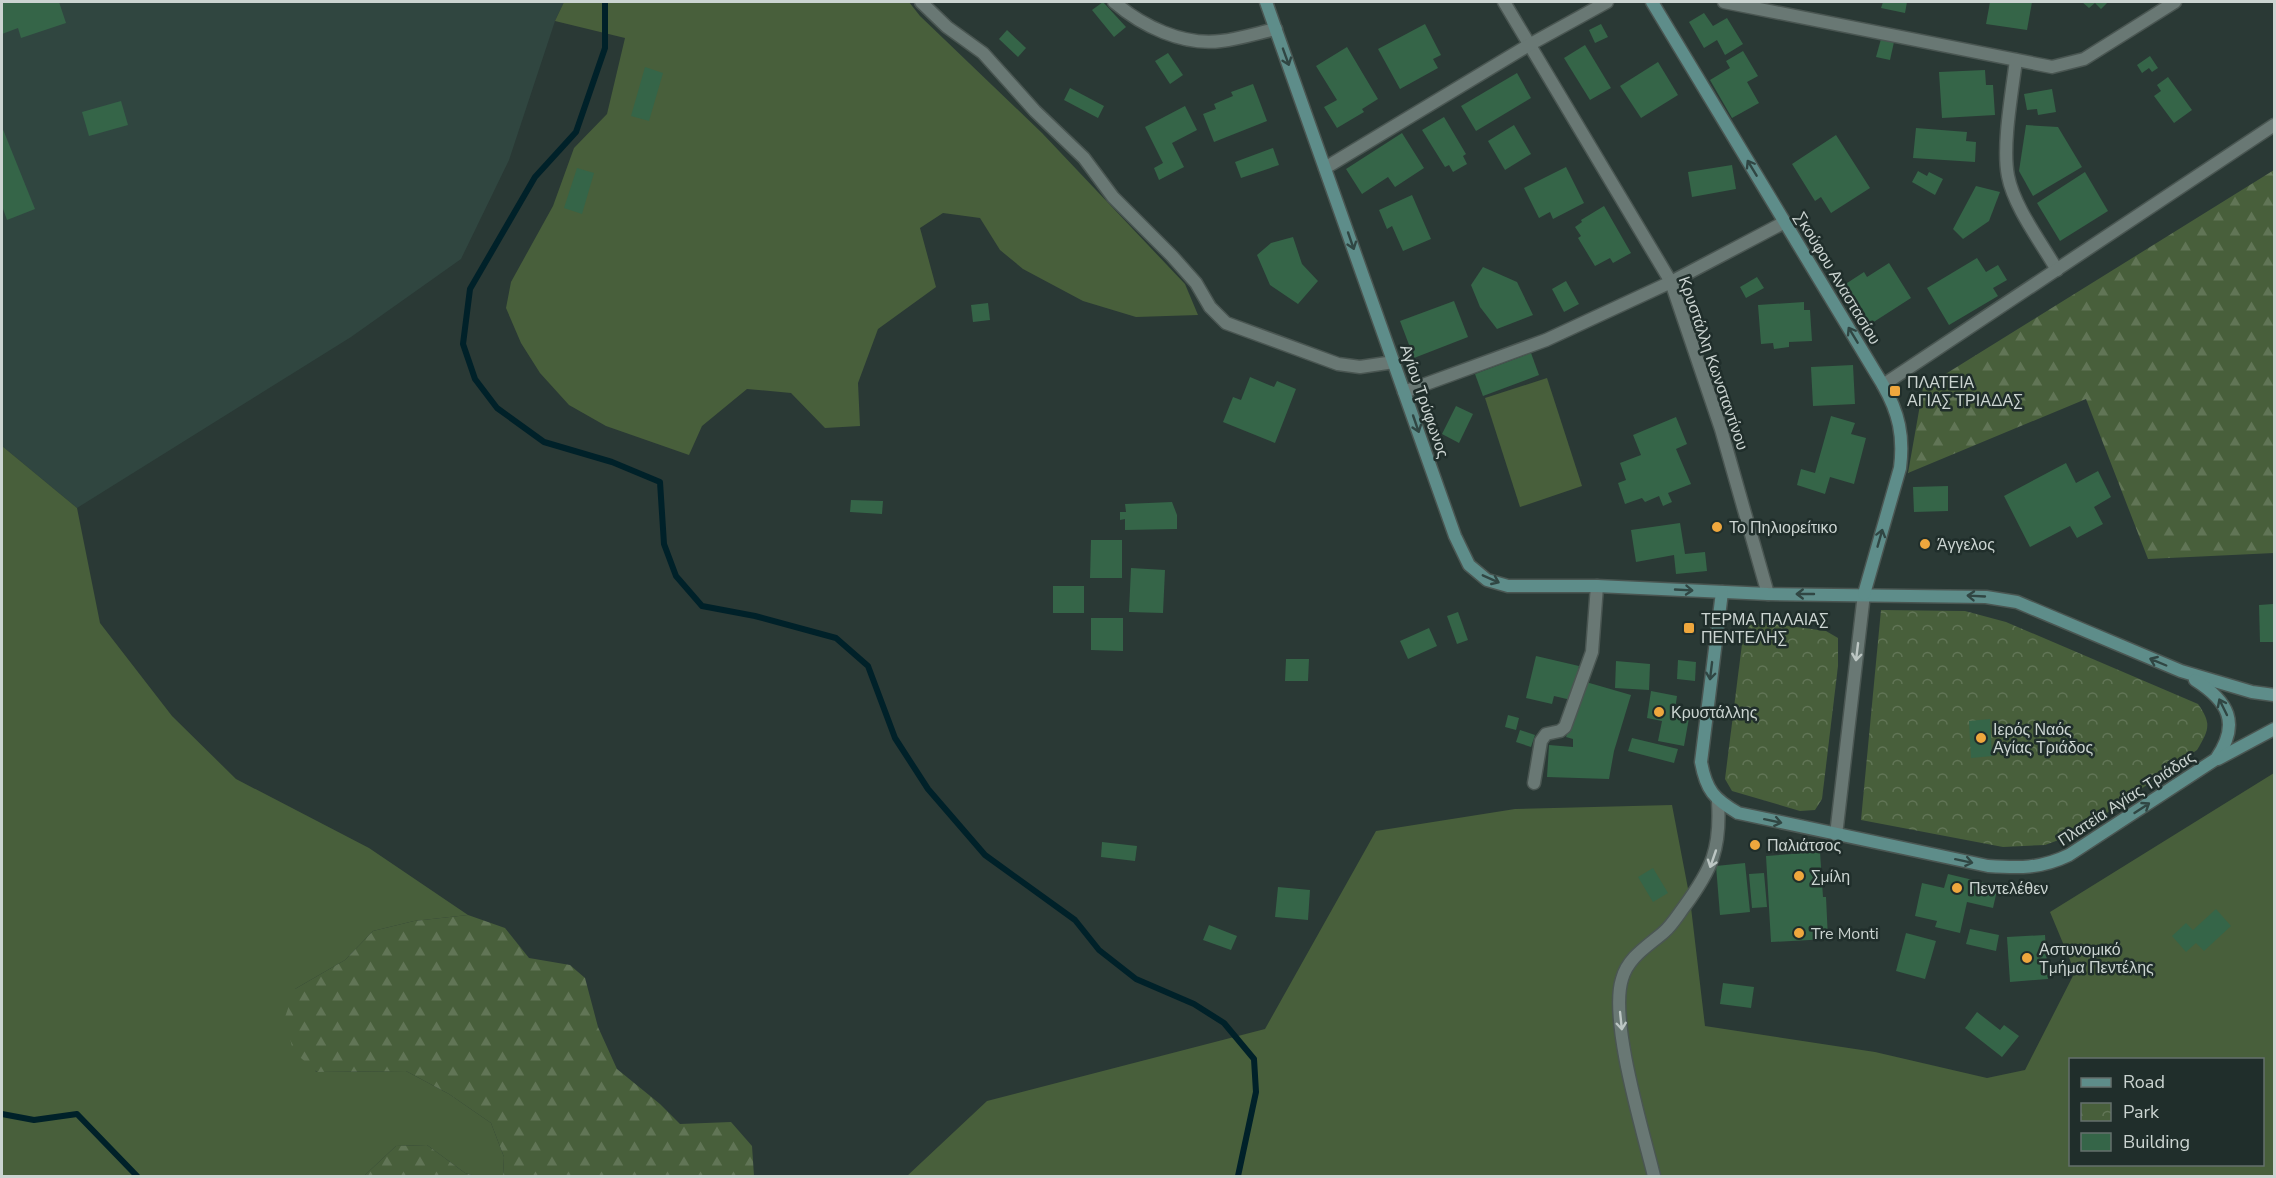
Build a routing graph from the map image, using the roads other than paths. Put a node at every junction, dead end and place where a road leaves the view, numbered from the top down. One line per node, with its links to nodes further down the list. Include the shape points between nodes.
1 (921, 2): 17 (street, via 983,53 1083,158 1113,197 1196,283 1210,307 1226,323 1338,364 1360,367)
2 (1114, 2): 9 (street, via 1155,30 1188,39 1220,42)
3 (1266, 2): 9 (main road, Αγίου Τρύφωνος)
4 (1504, 2): 10 (street, Κρυστάλλη Κωνσταντίνου)
5 (1607, 2): 10 (street)
6 (1652, 2): 14 (main road, Σκούφου Αναστασίου, one-way to 6)
7 (1724, 2): 11 (street)
8 (2175, 2): 11 (street, via 2084,59 2052,67)
9 (1276, 29): 13 (main road, Αγίου Τρύφωνος, one-way to 13)
10 (1529, 45): 13 (street); 16 (street, Κρυστάλλη Κωνσταντίνου)
11 (2016, 60): 15 (street, via 2006,155 2008,176 2014,197)
12 (2274, 125): 15 (street)
13 (1325, 168): 17 (main road, Αγίου Τρύφωνος, one-way to 17)
14 (1785, 222): 16 (street); 18 (main road, Σκούφου Αναστασίου, one-way to 14)
15 (2057, 270): 18 (street)
16 (1671, 282): 19 (street, via 1546,340); 22 (street, Κρυστάλλη Κωνσταντίνου, via 1721,429)
17 (1394, 362): 19 (main road, Αγίου Τρύφωνος)
18 (1883, 385): 23 (main road, Σκούφου Αναστασίου, one-way to 18, via 1902,454 1900,424)
19 (1404, 392): 20 (main road, Αγίου Τρύφωνος, one-way to 20, via 1469,565 1487,580 1508,586)
20 (1597, 586): 21 (main road, Αγίου Τρύφωνος, one-way to 21); 28 (street, via 1592,652 1565,728 1546,734 1541,741)
21 (1722, 592): 22 (main road, Πλατεία Αγίας Τριάδας); 29 (main road, one-way to 29, via 1701,762 1707,785)
22 (1768, 594): 23 (main road, Πλατεία Αγίας Τριάδας, one-way to 22)
23 (1864, 594): 24 (main road, Πλατεία Αγίας Τριάδας, one-way to 23, via 2017,602 1976,596); 30 (street, one-way to 30)
24 (2181, 671): 25 (main road, Πλατεία Αγίας Τριάδας); 27 (main road, Πλατεία Αγίας Τριάδας, one-way to 24, via 2229,733 2226,709 2213,692)
25 (2274, 695)
26 (2274, 729): 27 (main road)
27 (2217, 759): 30 (main road, Πλατεία Αγίας Τριάδας, one-way to 27, via 1988,866 2051,864)
28 (1534, 783)
29 (1718, 801): 30 (main road, Πλατεία Αγίας Τριάδας, one-way to 30, via 1738,813); 31 (street, one-way to 31, via 1717,847 1709,870 1667,930 1635,955 1621,979 1623,1046)
30 (1836, 835)
31 (1654, 1176)

